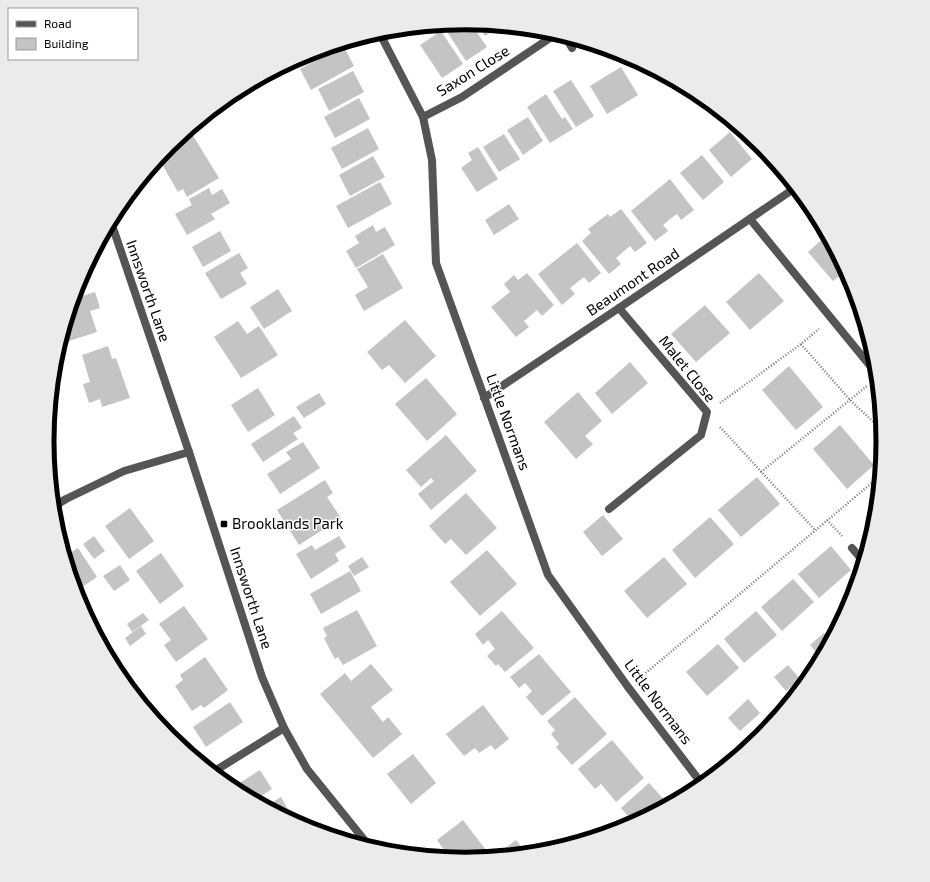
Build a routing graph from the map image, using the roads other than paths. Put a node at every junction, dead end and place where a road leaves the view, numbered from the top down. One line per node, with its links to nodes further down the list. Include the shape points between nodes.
1 (382, 39): 5 (street, Little Normans)
2 (549, 39): 5 (street, Saxon Close, via 462,97)
3 (569, 44): 4 (street)
4 (572, 48)
5 (423, 117): 11 (street, Little Normans, via 432,160 436,263)
6 (791, 191): 7 (street, Beaumont Road)
7 (750, 219): 9 (street, Beaumont Road); 10 (street)
8 (113, 228): 12 (street, Innsworth Lane)
9 (619, 308): 11 (street, Beaumont Road); 14 (street, Malet Close, via 707,412 701,435)
10 (868, 364)
11 (484, 398): 19 (street, Little Normans, via 548,575)
12 (189, 452): 13 (street, via 124,472); 17 (street, Innsworth Lane, via 262,677)
13 (59, 503)
14 (609, 509)
15 (852, 548): 16 (street)
16 (859, 556)
17 (284, 728): 18 (street); 20 (street, Innsworth Lane, via 307,769)
18 (218, 769)
19 (698, 779)
20 (364, 839)

